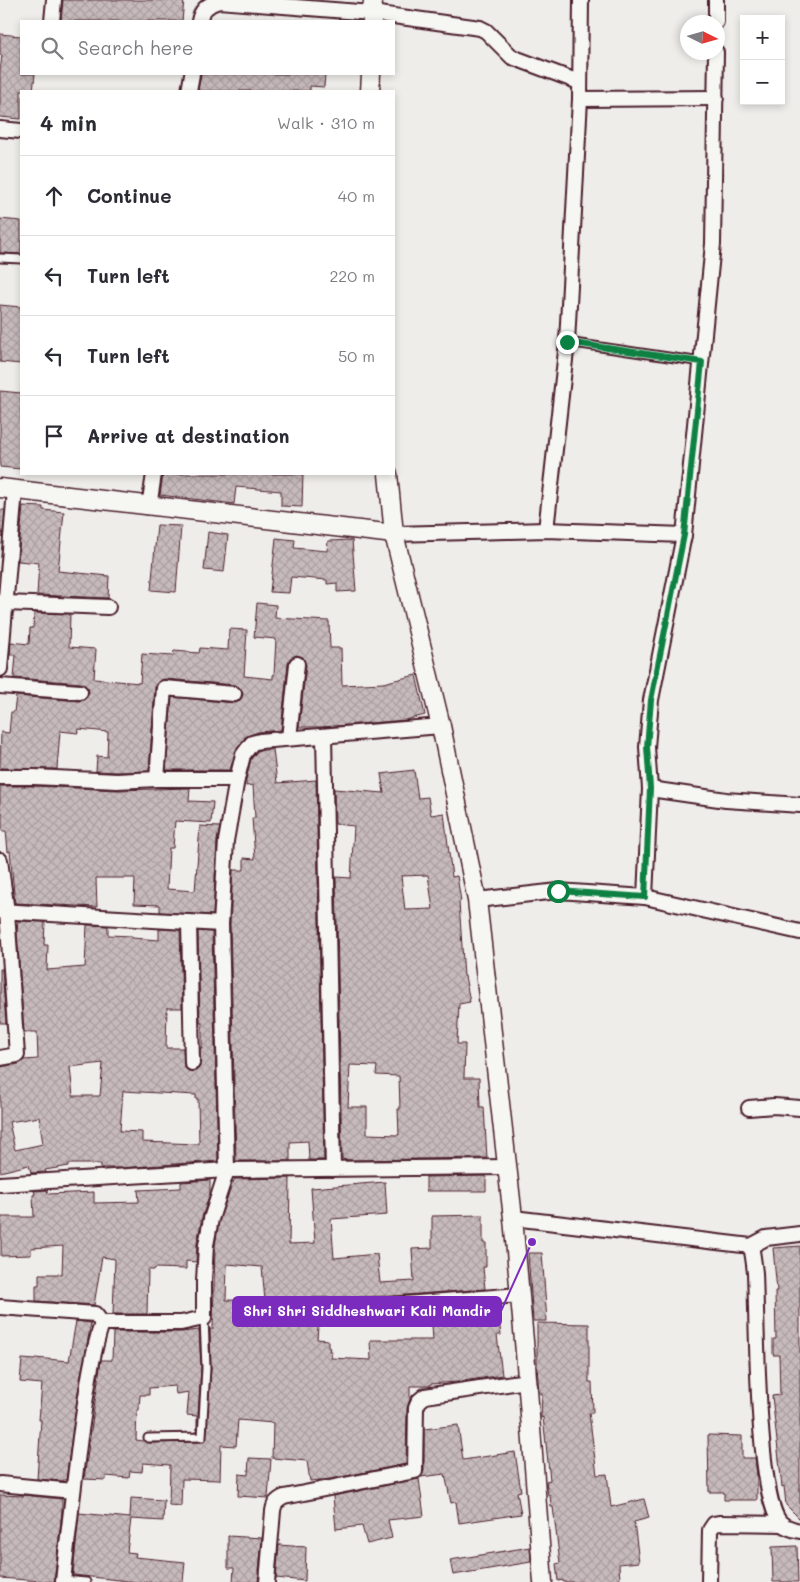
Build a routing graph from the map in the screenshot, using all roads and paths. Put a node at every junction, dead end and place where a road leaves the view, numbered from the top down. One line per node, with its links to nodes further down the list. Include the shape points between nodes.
1 (54, 0): 6 (street)
2 (582, 0): 11 (street)
3 (716, 0): 5 (street)
4 (373, 12): 7 (street, via 219,1 207,6); 11 (street, via 483,29 512,57)
5 (716, 15)
6 (52, 20)
7 (199, 20)
8 (716, 60): 14 (street)
9 (188, 75): 12 (street)
10 (371, 75): 13 (street)
11 (579, 82): 15 (street)
12 (189, 90)
13 (370, 90)
14 (716, 98): 15 (street); 21 (street, via 713,244)
15 (580, 99): 20 (street)
16 (0, 129): 17 (street)
17 (20, 131)
18 (0, 258): 19 (lane)
19 (20, 260)
20 (567, 342): 21 (lane); 26 (street)
21 (702, 362): 28 (street)
22 (154, 475): 25 (street)
23 (388, 475): 27 (street)
24 (7, 489): 25 (street); 29 (street)
25 (149, 506): 27 (street)
26 (546, 530): 27 (street); 28 (street)
27 (394, 534): 36 (street)
28 (684, 535): 42 (street, via 651,700 647,747)
29 (6, 603): 30 (street); 32 (street)
30 (108, 607)
31 (297, 664): 38 (street)
32 (0, 669)
33 (0, 686): 34 (street)
34 (80, 692)
35 (234, 694): 40 (street, via 164,688)
36 (441, 726): 37 (street); 46 (street)
37 (324, 736): 38 (street); 56 (street)
38 (289, 738): 41 (street, via 252,743 243,755)
39 (0, 777): 40 (street, via 117,782)
40 (157, 779): 41 (street)
41 (237, 779): 49 (street, via 226,841)
42 (650, 788): 43 (street, via 726,800); 45 (street)
43 (800, 805)
44 (0, 860): 47 (street)
45 (645, 897): 46 (street, via 558,891); 50 (street)
46 (477, 900): 55 (street)
47 (3, 911): 48 (street); 51 (street, via 17,1055)
48 (189, 922): 49 (street); 52 (street)
49 (221, 924): 57 (street)
50 (800, 932)
51 (0, 1058)
52 (192, 1063)
53 (749, 1108): 54 (street)
54 (800, 1108)
55 (508, 1167): 56 (street); 59 (street)
56 (333, 1169): 57 (street)
57 (227, 1170): 58 (street); 65 (street, via 206,1245)
58 (0, 1184)
59 (513, 1218): 61 (street); 62 (street)
60 (800, 1234): 61 (street, via 766,1238)
61 (751, 1246): 71 (street, via 755,1271 762,1437 772,1505)
62 (520, 1295): 64 (street, via 393,1305); 67 (street)
63 (0, 1307): 66 (street, via 95,1314)
64 (300, 1307)
65 (204, 1318): 66 (street, via 181,1323); 68 (lane, via 206,1368 202,1437)
66 (102, 1324): 70 (street, via 94,1346)
67 (528, 1381): 75 (street, via 422,1398 416,1408 415,1472 278,1500 274,1504); 76 (street)
68 (148, 1438)
69 (0, 1484): 70 (street)
70 (73, 1491): 73 (street)
71 (782, 1524): 72 (street); 77 (street, via 714,1524 710,1530)
72 (800, 1531)
73 (64, 1581): 74 (lane)
74 (86, 1582)
75 (266, 1582)
76 (543, 1582)
77 (709, 1582)

